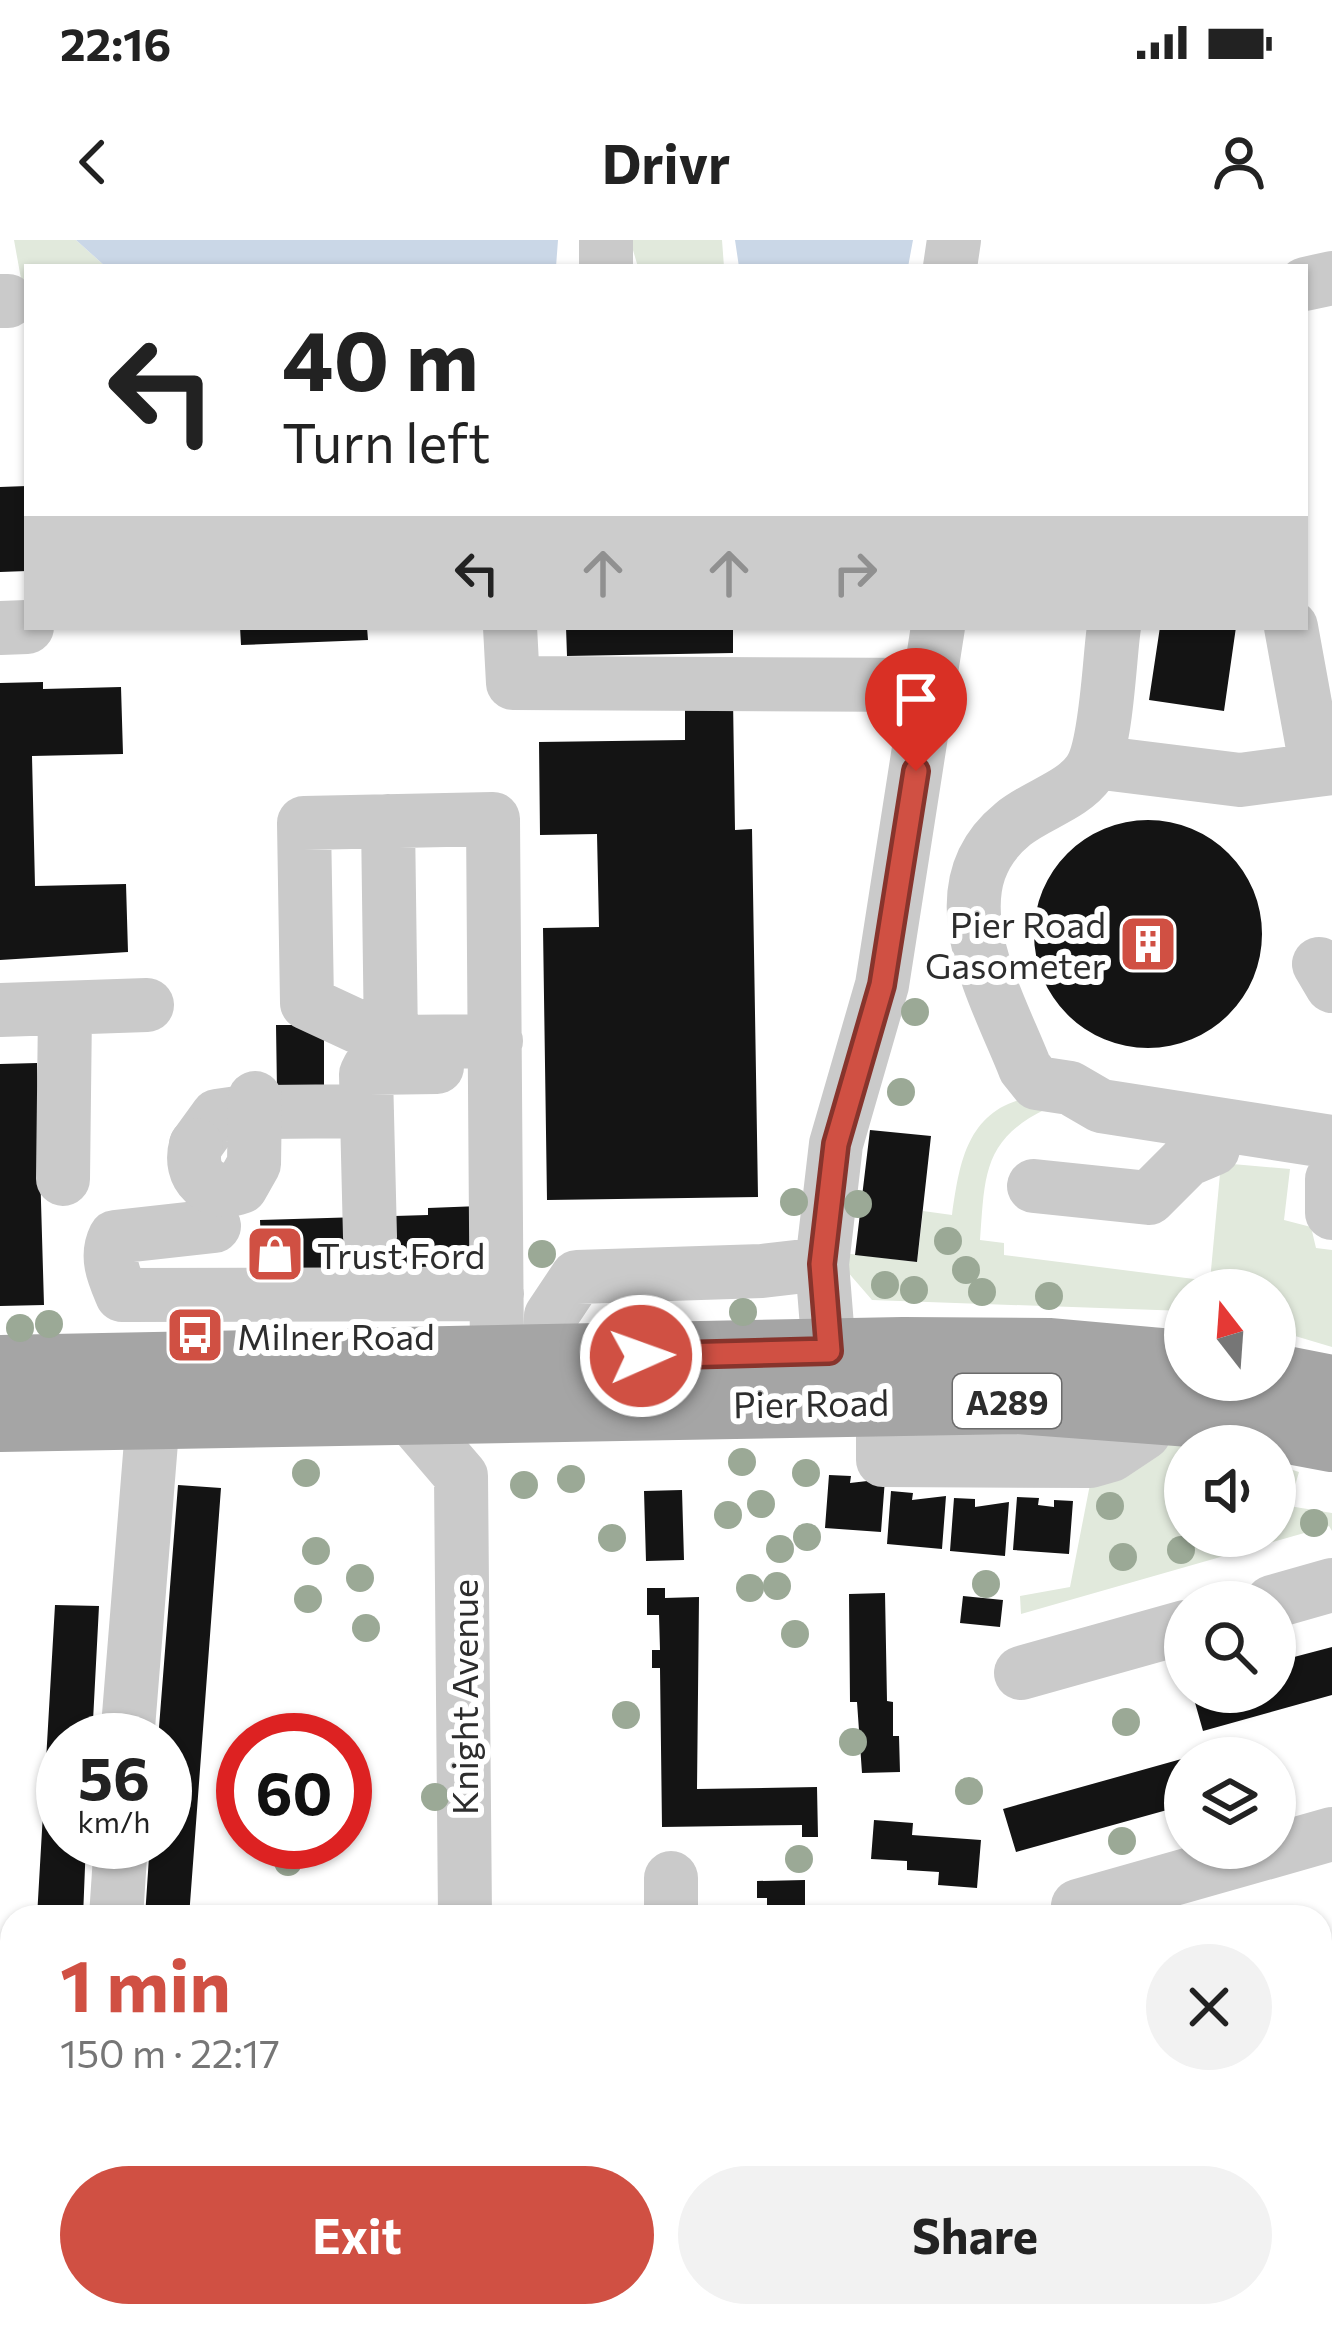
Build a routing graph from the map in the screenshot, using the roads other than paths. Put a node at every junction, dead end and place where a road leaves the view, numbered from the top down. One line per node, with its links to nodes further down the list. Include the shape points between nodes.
1 (510, 630): 5 (street, via 513,683)
2 (938, 630): 5 (street)
3 (1114, 630): 6 (street)
4 (1292, 630): 7 (street)
5 (929, 686): 24 (street, via 882,985 836,1144)
6 (1095, 762): 7 (street, via 1240,780); 15 (street, via 985,853 971,928 1024,1068 1037,1083 1070,1088 1101,1106)
7 (1324, 769)
8 (388, 821): 12 (street); 12 (street, via 304,823 305,913 307,1003); 13 (street, via 494,819)
9 (147, 1006): 11 (street)
10 (0, 1010): 11 (street)
11 (65, 1010): 18 (street)
12 (391, 1042): 13 (street)
13 (496, 1053): 14 (street, via 369,1068); 25 (street)
14 (367, 1111): 17 (street, bridge, via 255,1108 254,1164 241,1187 218,1191 201,1182); 23 (street)
15 (1218, 1126): 16 (street); 20 (street, via 1213,1149 1187,1160 1149,1198)
16 (1332, 1142)
17 (196, 1145)
18 (63, 1179)
19 (1332, 1179): 21 (street)
20 (1034, 1186)
21 (1332, 1213)
22 (214, 1226): 25 (street, via 115,1238 112,1272 122,1295)
23 (370, 1237)
24 (822, 1264): 26 (street); 28 (street, via 577,1277)
25 (497, 1294): 28 (street)
26 (829, 1351): 28 (main road, Pier Road / A289); 30 (main road, Pier Road / A289, via 1051,1351)
27 (0, 1368): 28 (main road, Pier Road / A289)
28 (522, 1375): 31 (main road, Pier Road / A289, via 883,1401 1017,1401); 34 (main road, Pier Road / A289); 38 (street, via 516,1428)
29 (1296, 1381): 32 (main road)
30 (1164, 1385)
31 (1164, 1386)
32 (1332, 1388)
33 (1214, 1401): 37 (main road, Pier Road / A289)
34 (407, 1413): 35 (main road, Pier Road / A289); 38 (street)
35 (153, 1417): 36 (main road, Pier Road / A289); 43 (street)
36 (0, 1419)
37 (1332, 1439)
38 (461, 1476): 47 (street, Knight Avenue)
39 (1332, 1585): 40 (street)
40 (1296, 1595)
41 (1164, 1633): 42 (street)
42 (1021, 1673)
43 (129, 1713)
44 (1332, 1834): 48 (street)
45 (119, 1869): 46 (street)
46 (117, 1905)
47 (465, 1905)
48 (1082, 1905)

